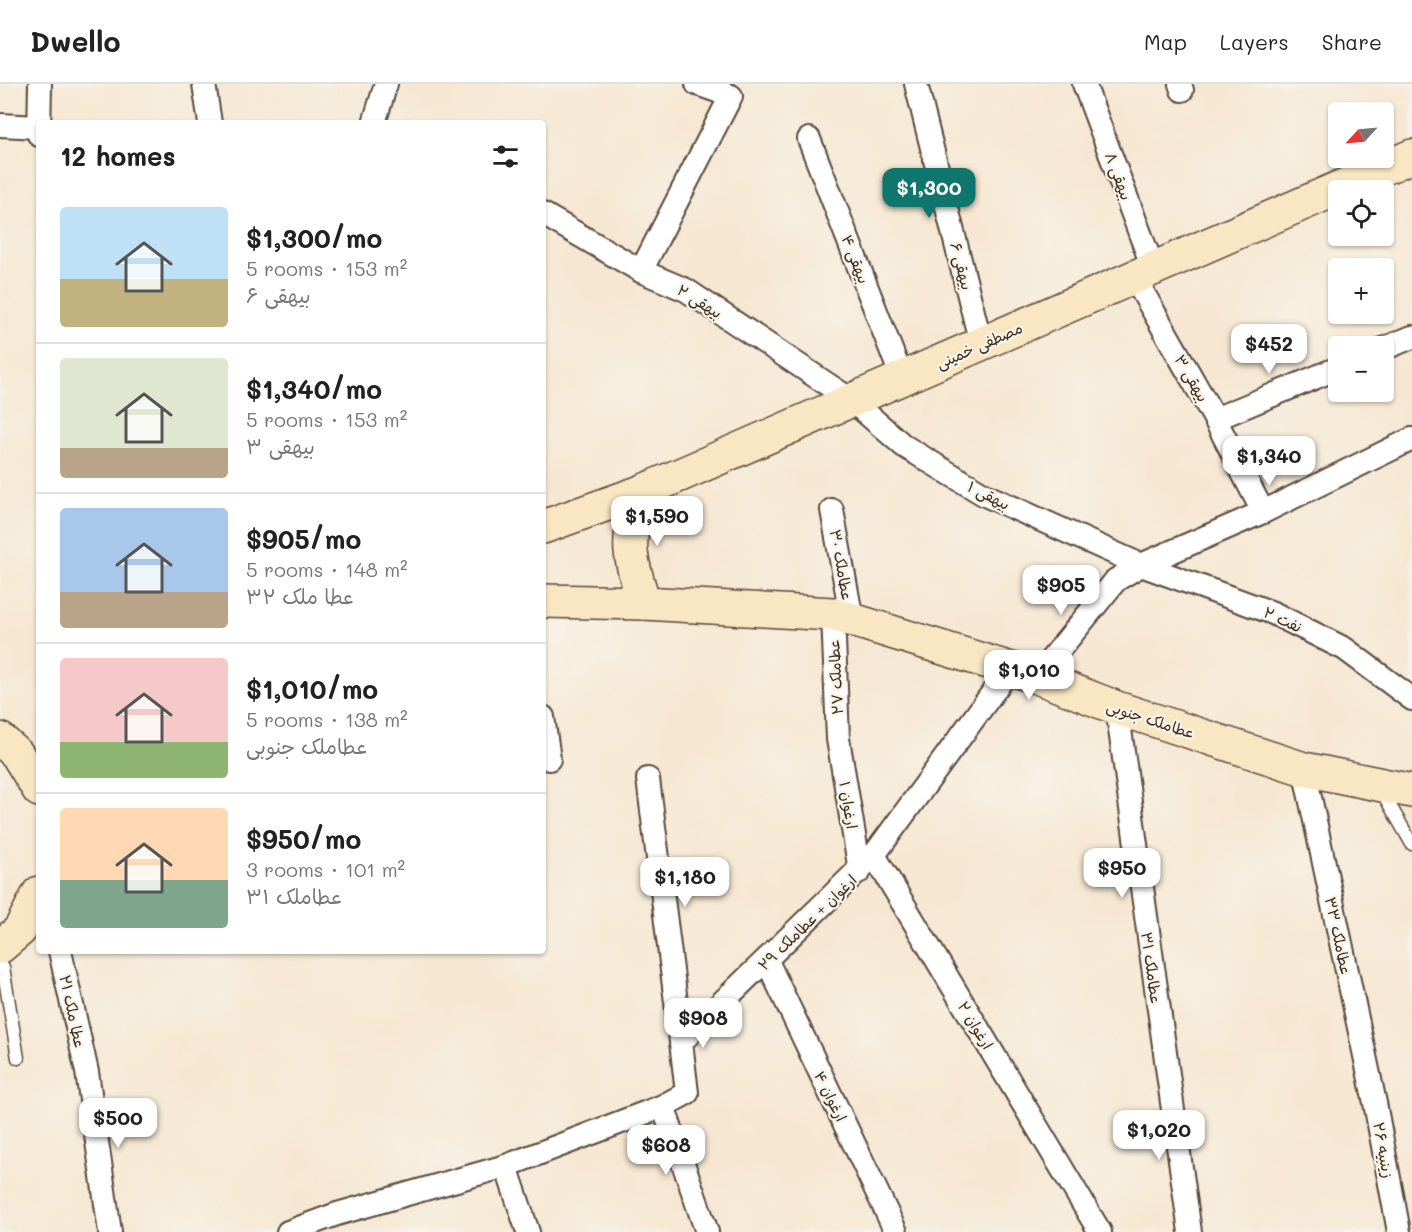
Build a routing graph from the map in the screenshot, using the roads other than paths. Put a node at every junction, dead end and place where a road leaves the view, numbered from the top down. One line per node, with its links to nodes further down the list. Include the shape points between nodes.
1 (40, 84): 7 (street)
2 (204, 84): 8 (street)
3 (386, 84): 9 (street)
4 (696, 84): 15 (street, via 731,96)
5 (916, 84): 18 (street, بیهقی ۶)
6 (1084, 84): 16 (street, بیهقی ۸)
7 (39, 120)
8 (210, 120)
9 (375, 120)
10 (0, 125): 11 (street)
11 (36, 127)
12 (809, 140): 21 (street, بیهقی ۴)
13 (1412, 156): 16 (main road, مصطفی خمینی)
14 (546, 216): 15 (street, بیهقی ۲)
15 (641, 271): 22 (street, بیهقی ۲, via 686,290)
16 (1144, 273): 18 (main road, مصطفی خمینی); 23 (street, بیهقی ۳)
17 (1412, 337): 19 (street)
18 (981, 344): 21 (main road, مصطفی خمینی)
19 (1394, 344)
20 (1328, 372): 23 (street)
21 (902, 378): 22 (main road, مصطفی خمینی)
22 (851, 400): 25 (main road, مصطفی خمینی); 29 (street, بیهقی ۱, via 904,446 985,495)
23 (1215, 419): 27 (street, بیهقی ۳)
24 (1412, 440): 27 (street, ارغوان + عطاملک ۲۹)
25 (641, 492): 28 (main road, مصطفی خمینی); 32 (main road, via 631,551)
26 (832, 510): 33 (street, عطاملک ۳۰)
27 (1263, 512): 29 (street, ارغوان + عطاملک ۲۹)
28 (546, 526)
29 (1141, 565): 34 (street, ارغوان + عطاملک ۲۹, via 1116,580); 35 (street, نفت ۲, via 1283,618 1345,649)
30 (546, 590): 32 (main road)
31 (546, 601): 32 (main road)
32 (644, 603): 33 (main road, عطاملک جنوبی)
33 (842, 617): 34 (main road, عطاملک جنوبی); 38 (street, عطاملک ۲۷)
34 (1023, 673): 36 (main road, عطاملک جنوبی); 47 (street, ارغوان + عطاملک ۲۹)
35 (1412, 699)
36 (1117, 708): 41 (main road, عطاملک جنوبی); 65 (street, عطاملک ۳۱)
37 (546, 738): 40 (street)
38 (838, 739): 47 (street, ارغوان ۱)
39 (19, 746): 43 (main road)
40 (549, 759)
41 (1304, 769): 44 (main road, عطاملک جنوبی); 55 (street, عطاملک ۳۳)
42 (648, 779): 53 (street)
43 (36, 783)
44 (1377, 783): 45 (main road, عطاملک جنوبی); 46 (lane)
45 (1412, 791)
46 (1412, 844)
47 (867, 863): 51 (street, ارغوان + عطاملک ۲۹); 64 (street, ارغوان ۲)
48 (36, 899): 49 (main road, via 20,930)
49 (0, 947)
50 (61, 954): 59 (street, عطا ملک ۲۱, via 87,1072)
51 (767, 961): 53 (street, ارغوان + عطاملک ۲۹); 63 (street, ارغوان ۴)
52 (0, 966): 54 (lane)
53 (681, 1042): 56 (street, via 687,1093)
54 (18, 1058)
55 (1375, 1103): 66 (street, زینبیه ۲۶)
56 (663, 1106): 57 (street); 62 (street)
57 (506, 1166): 58 (street); 61 (street)
58 (340, 1223): 60 (street)
59 (110, 1232)
60 (288, 1232)
61 (528, 1232)
62 (707, 1232)
63 (896, 1232)
64 (1100, 1232)
65 (1190, 1232)
66 (1399, 1232)

